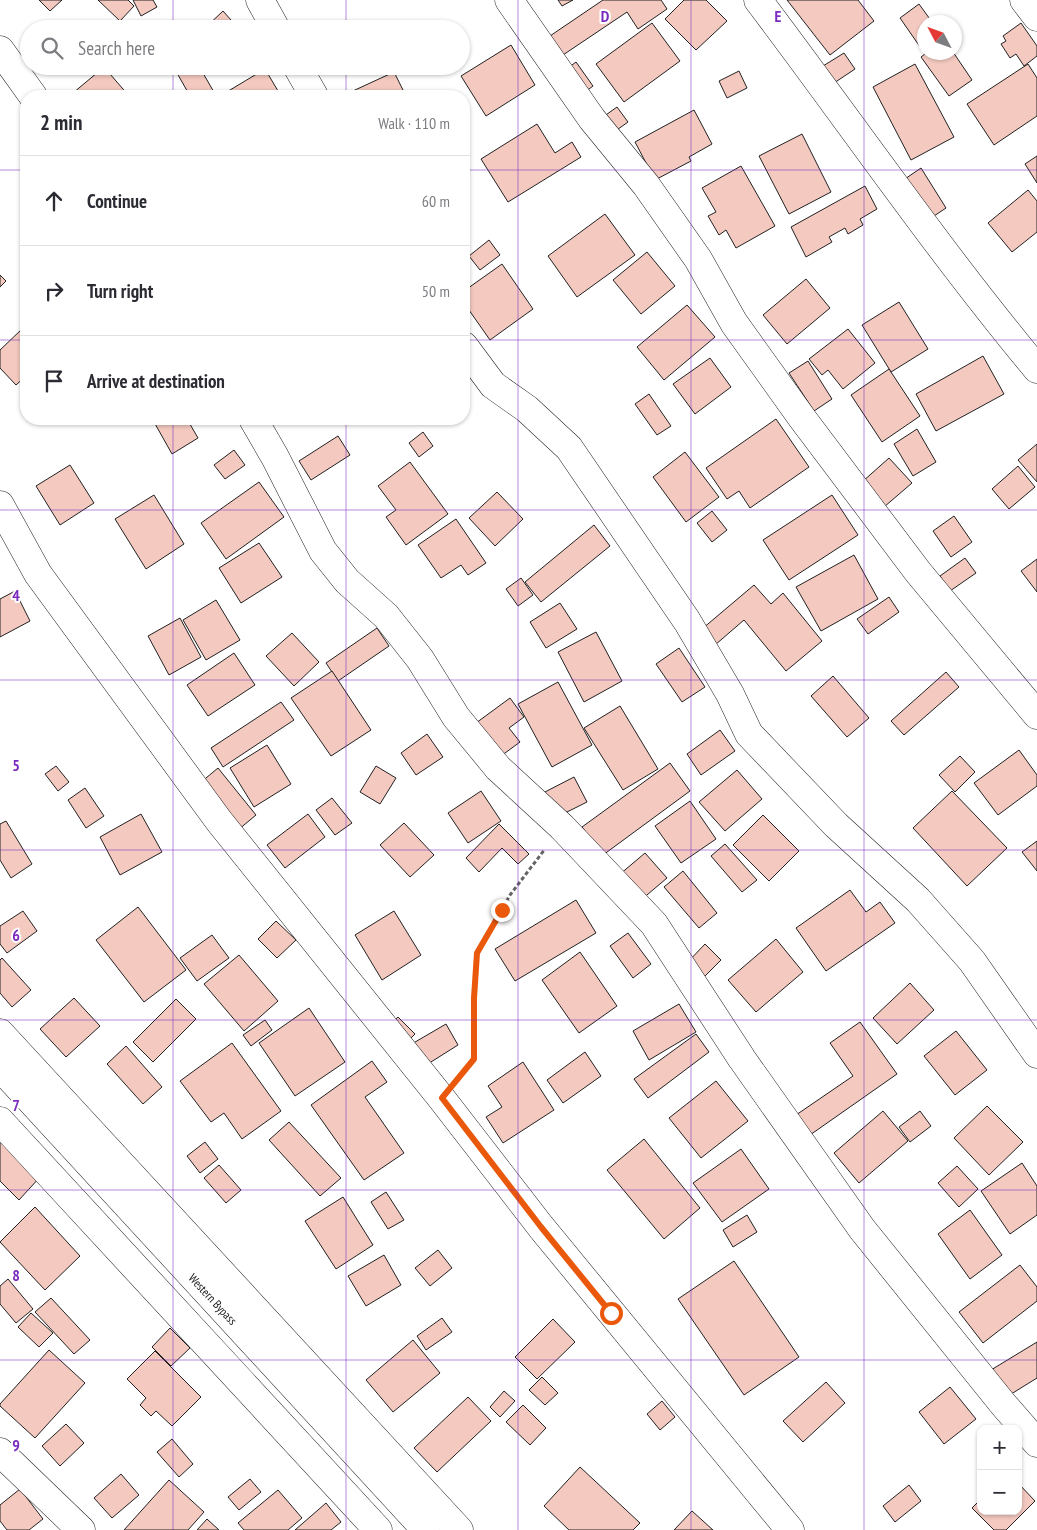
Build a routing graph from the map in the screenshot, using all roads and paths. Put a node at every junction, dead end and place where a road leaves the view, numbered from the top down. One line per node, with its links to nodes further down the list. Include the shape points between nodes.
1 (260, 0): 6 (street)
2 (509, 0): 15 (street, via 592,119 651,192 698,260 734,323 802,418 918,572)
3 (758, 0): 12 (street, via 932,235)
4 (1024, 0): 5 (street)
5 (1037, 17)
6 (271, 20)
7 (0, 50): 9 (street)
8 (302, 75): 10 (street)
9 (29, 90)
10 (311, 90)
11 (470, 354): 18 (street, via 493,385 569,448 687,621 730,694 749,734 836,825 918,900 972,961)
12 (1037, 369)
13 (256, 425): 16 (street, via 323,551 346,581 386,616 420,659 456,716 498,768)
14 (0, 506): 20 (street, via 38,574 219,821)
15 (1037, 715)
16 (562, 827): 20 (path, via 510,895 477,953 474,1059); 22 (street, via 654,924 742,1060 862,1229)
17 (0, 1033): 27 (street)
18 (1037, 1054)
19 (0, 1067): 26 (street, Western Bypass)
20 (442, 1098): 28 (street, via 547,1235)
21 (0, 1121): 25 (street)
22 (1037, 1443)
23 (0, 1452): 24 (street)
24 (81, 1530)
25 (378, 1530)
26 (426, 1530)
27 (459, 1530)
28 (790, 1530)

